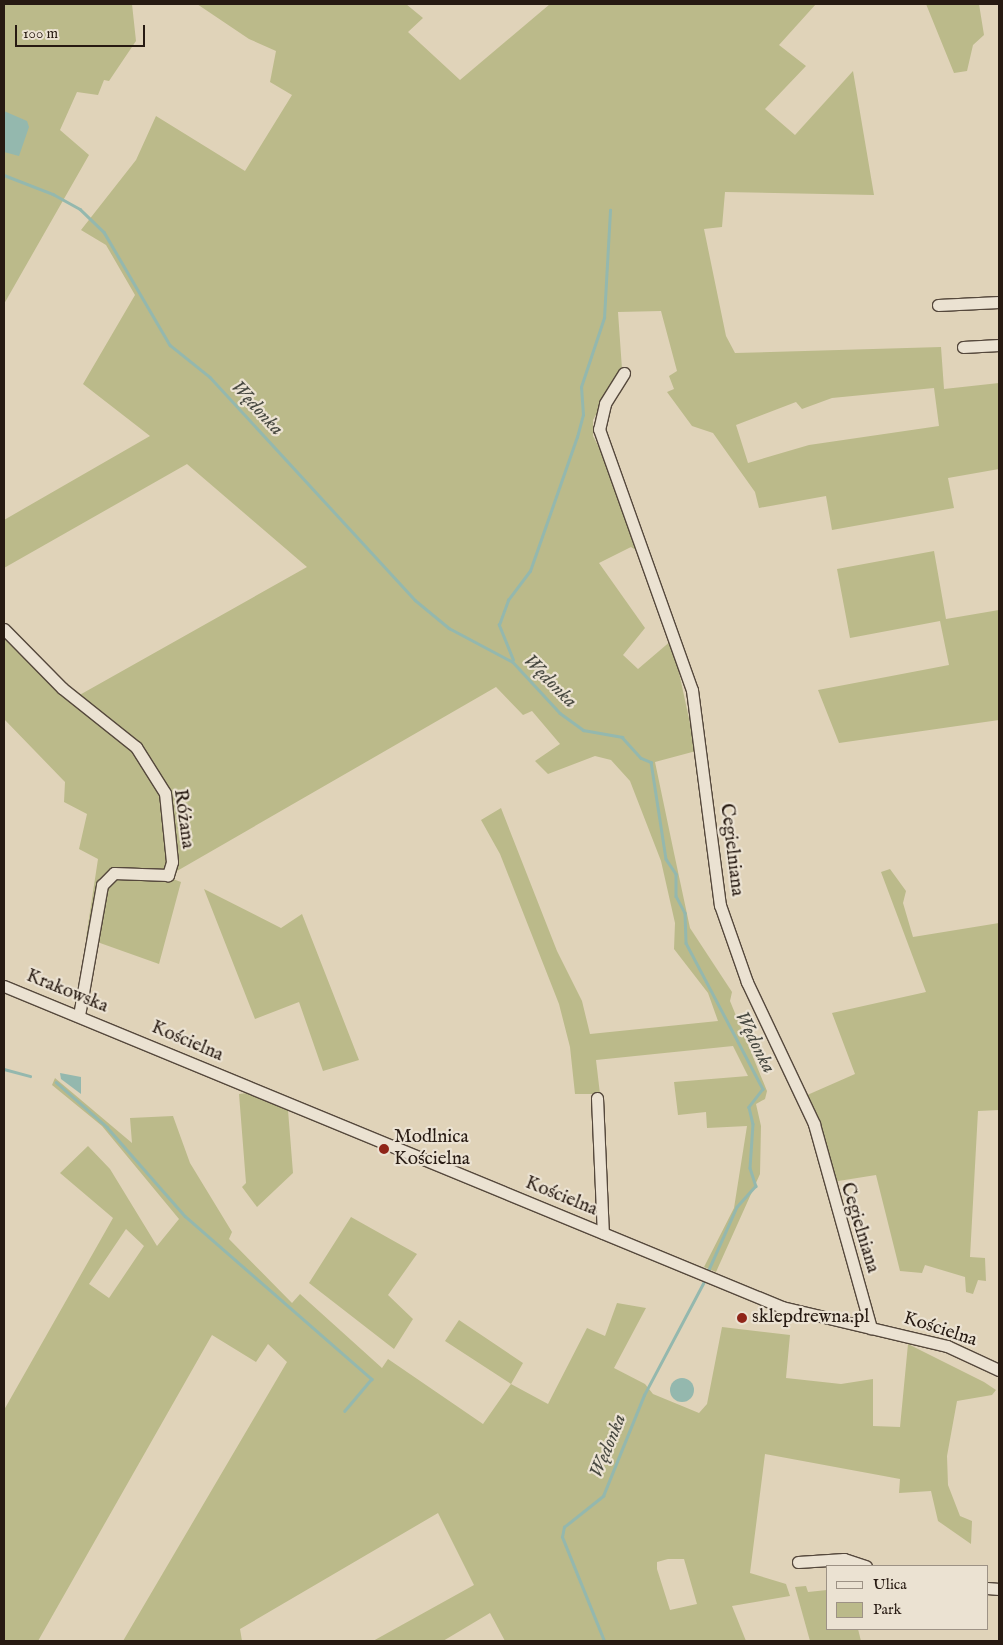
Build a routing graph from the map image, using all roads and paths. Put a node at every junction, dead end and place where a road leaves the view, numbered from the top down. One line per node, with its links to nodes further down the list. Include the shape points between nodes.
1 (999, 302): 2 (street)
2 (938, 305)
3 (999, 346): 4 (street)
4 (963, 347)
5 (624, 373): 12 (street, Cegielniana, via 604,404 599,429 692,690 720,906 747,982 814,1124)
6 (4, 629): 8 (street, Różana, via 62,688 136,747 165,793 172,862 168,875 114,874 102,885)
7 (4, 986): 8 (street, Krakowska)
8 (78, 1016): 9 (street, Krakowska)
9 (117, 1032): 11 (street, Kościelna)
10 (597, 1098): 11 (street)
11 (603, 1233): 12 (street, Kościelna, via 782,1307)
12 (871, 1328): 13 (street, Kościelna, via 947,1346)
13 (999, 1370)
14 (798, 1562): 15 (street, via 844,1559)
15 (863, 1565)

